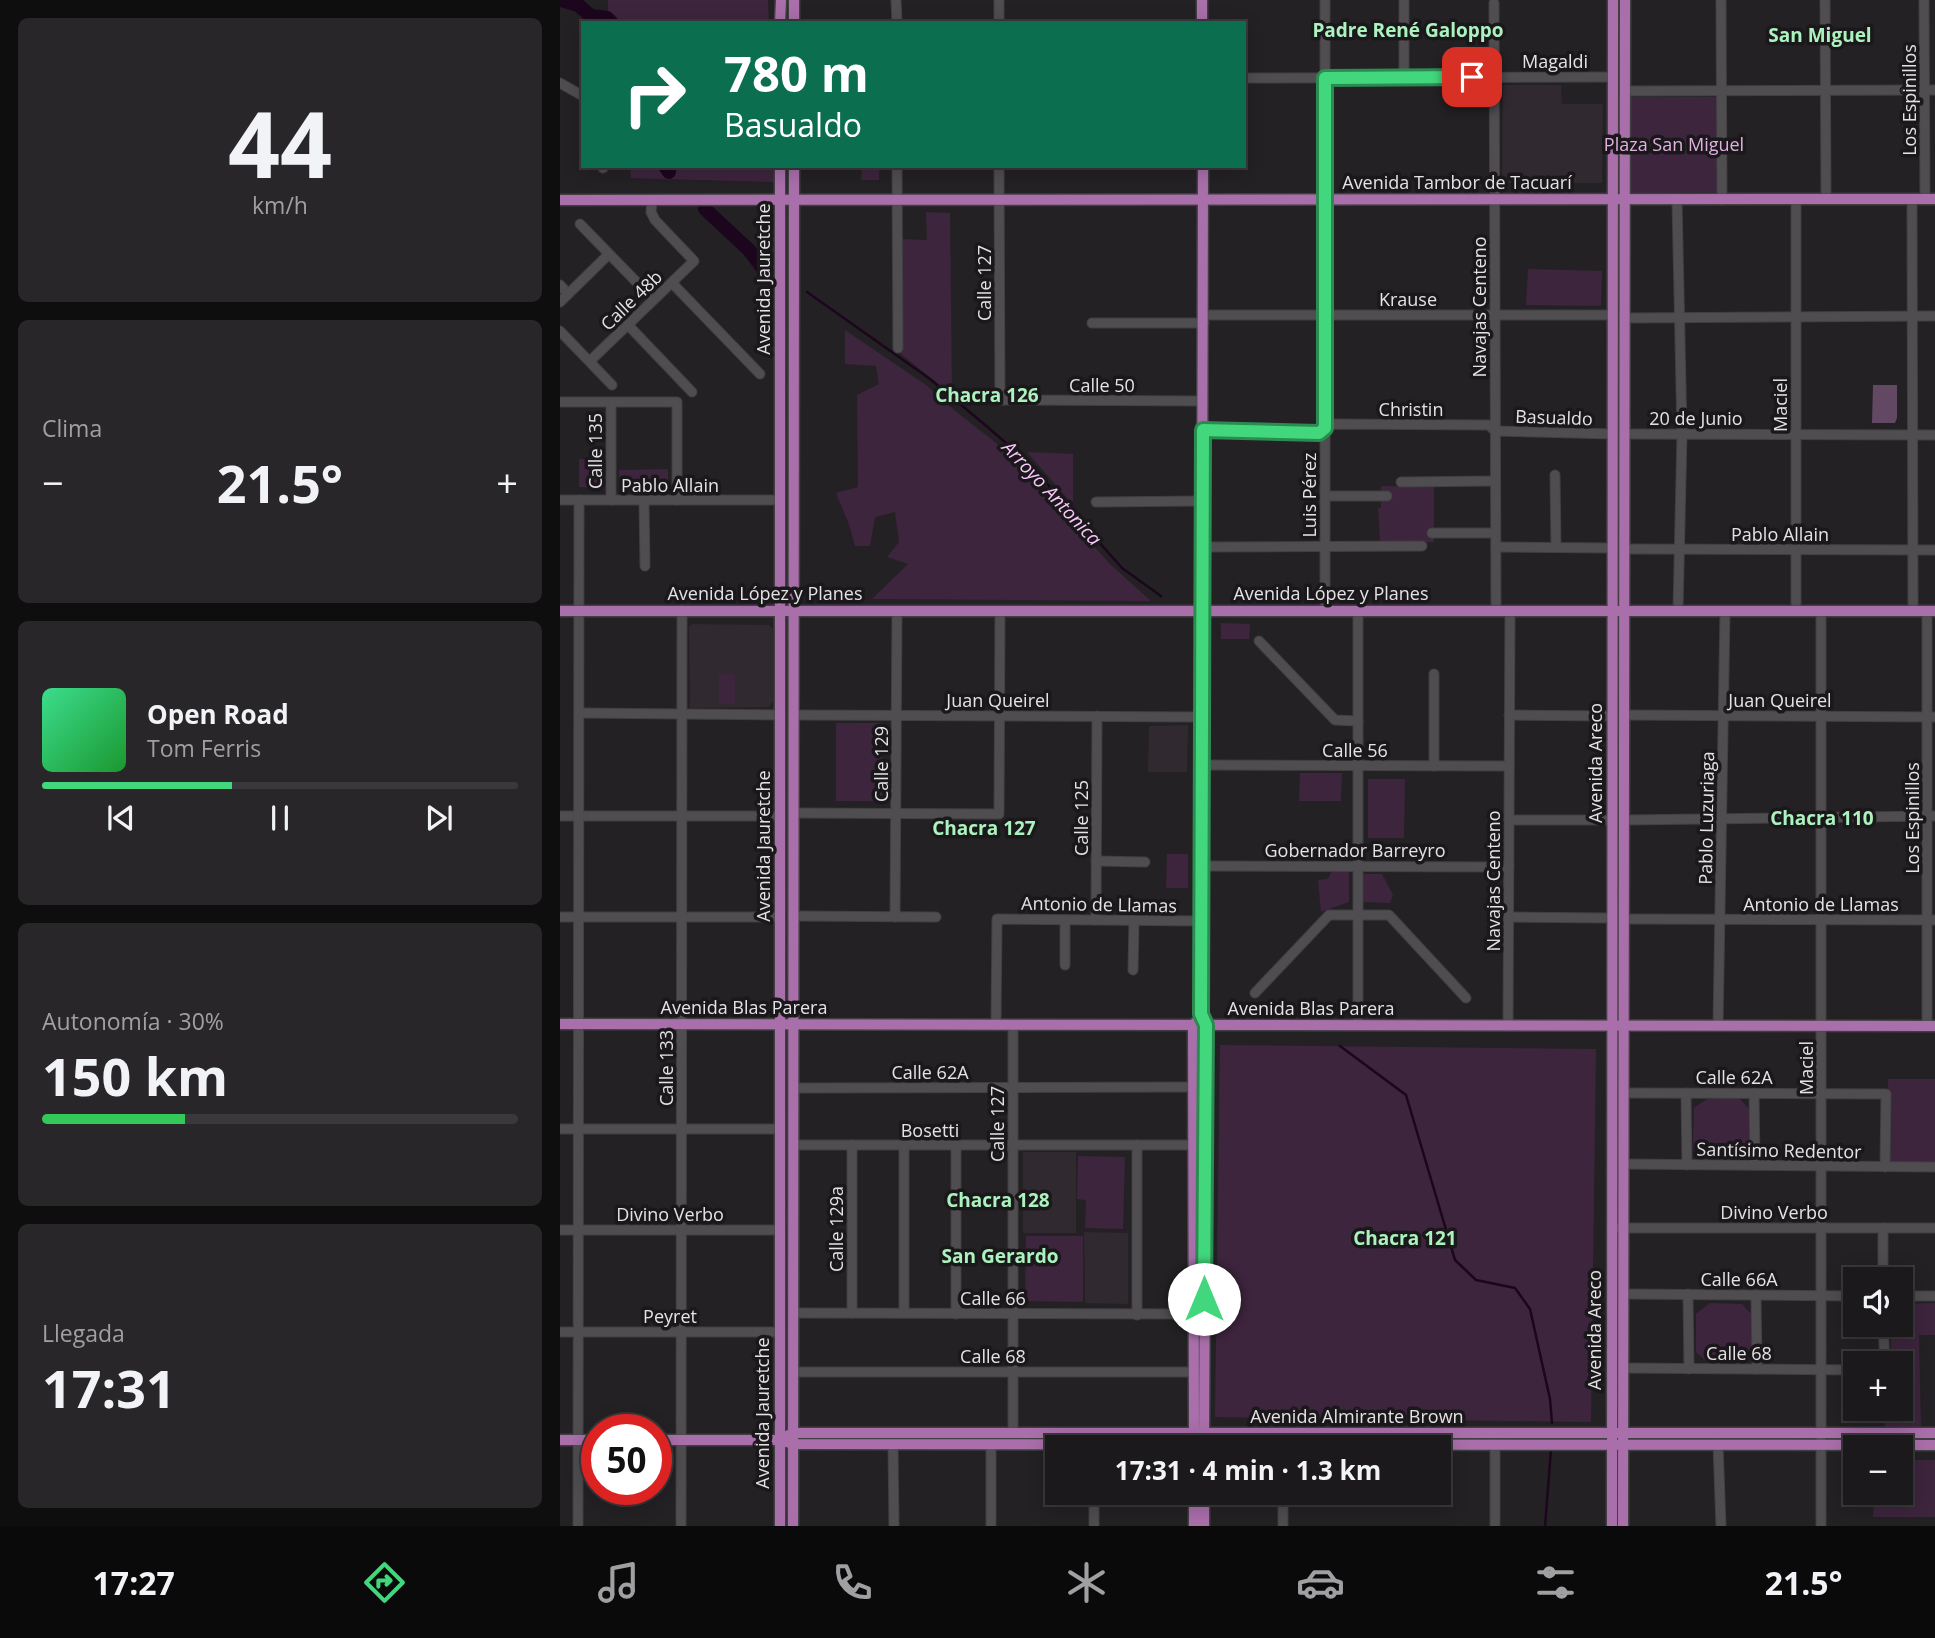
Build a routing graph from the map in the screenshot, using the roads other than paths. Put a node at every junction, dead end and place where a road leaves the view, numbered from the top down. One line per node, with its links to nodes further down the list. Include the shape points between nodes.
1 (780, 0): 14 (main road)
2 (794, 0): 15 (main road)
3 (896, 0): 16 (street)
4 (999, 0): 17 (street)
5 (1202, 0): 18 (main road)
6 (1325, 0): 22 (street, Luis Pérez)
7 (1404, 0): 23 (street)
8 (1613, 0): 20 (main road, Avenida Areco)
9 (1625, 0): 28 (main road, Avenida Areco)
10 (1721, 0): 27 (street)
11 (1825, 0): 25 (street)
12 (1924, 0): 26 (street, Los Espinillos)
13 (1494, 3): 19 (street, Navajas Centeno)
14 (780, 21)
15 (794, 21)
16 (897, 21)
17 (999, 21)
18 (1202, 21)
19 (1494, 77): 20 (street, Magaldi); 23 (street, Magaldi); 50 (street, Navajas Centeno)
20 (1613, 77): 45 (main road, Avenida Areco)
21 (1246, 78): 22 (street, Magaldi)
22 (1325, 78): 23 (street, Magaldi); 44 (street, Luis Pérez)
23 (1404, 78)
24 (560, 83): 29 (street)
25 (1826, 90): 26 (street); 27 (street); 39 (street)
26 (1930, 90): 49 (street, Los Espinillos)
27 (1722, 91): 28 (street); 47 (street)
28 (1625, 92): 45 (main road, Avenida Areco)
29 (581, 95)
30 (780, 168): 36 (main road, Avenida Jauretche)
31 (794, 168): 35 (main road, Avenida Jauretche)
32 (897, 168): 37 (street)
33 (999, 168): 38 (street, Calle 127)
34 (1203, 168): 43 (main road)
35 (794, 198): 36 (main road, Avenida Tambor de Tacuarí); 37 (main road, Avenida Tambor de Tacuarí); 116 (main road, Avenida Jauretche)
36 (780, 199): 42 (main road, Avenida Tambor de Tacuarí); 96 (main road, Avenida Jauretche)
37 (897, 199): 38 (main road, Avenida Tambor de Tacuarí); 69 (street)
38 (999, 199): 43 (main road, Avenida Tambor de Tacuarí); 74 (street, Calle 127)
39 (1826, 199): 40 (main road, Avenida Tambor de Tacuarí); 48 (main road, Avenida Tambor de Tacuarí)
40 (1912, 199): 49 (main road, Avenida Tambor de Tacuarí); 61 (street)
41 (560, 200): 42 (main road, Avenida Tambor de Tacuarí)
42 (652, 200): 53 (street, Calle 48b, via 654,220 694,261)
43 (1204, 200): 44 (main road, Avenida Tambor de Tacuarí); 65 (main road)
44 (1325, 200): 50 (main road, Avenida Tambor de Tacuarí); 58 (street, Luis Pérez)
45 (1619, 200): 46 (main road, Avenida Tambor de Tacuarí); 50 (main road, Avenida Tambor de Tacuarí); 60 (main road, Avenida Areco)
46 (1677, 200): 47 (main road, Avenida Tambor de Tacuarí); 63 (street)
47 (1722, 200): 48 (main road, Avenida Tambor de Tacuarí)
48 (1796, 200): 64 (street, Maciel)
49 (1930, 200)
50 (1494, 201): 59 (street, Navajas Centeno)
51 (580, 224): 52 (street)
52 (609, 254): 55 (street); 56 (street)
53 (672, 283): 56 (street, Calle 48b); 71 (street)
54 (560, 285): 55 (street)
55 (568, 294): 57 (street)
56 (653, 299): 67 (street, Calle 48b)
57 (560, 302)
58 (1325, 315): 59 (street, Krause); 65 (street, Krause); 78 (street, Luis Pérez)
59 (1494, 315): 60 (street, Krause); 80 (street, Navajas Centeno)
60 (1619, 316): 63 (street, Krause); 81 (main road, Avenida Areco)
61 (1912, 316): 62 (street, Krause); 64 (street, Krause); 84 (street)
62 (1935, 316)
63 (1680, 317): 64 (street, Krause); 82 (street)
64 (1796, 317): 83 (street, Maciel)
65 (1204, 319): 66 (street, Krause); 75 (main road)
66 (1092, 323)
67 (628, 325): 70 (street, Calle 48b); 73 (street)
68 (560, 331): 70 (street)
69 (898, 348)
70 (590, 361): 72 (street)
71 (760, 374)
72 (612, 385)
73 (692, 392)
74 (1000, 400): 75 (street, Calle 50)
75 (1203, 401): 79 (main road)
76 (560, 402): 77 (street)
77 (611, 403): 93 (street, Calle 135); 95 (street, via 677,402)
78 (1325, 428): 79 (street, via 1319,433); 80 (street, Christin, via 1331,424 1489,425); 89 (street, Luis Pérez)
79 (1203, 430): 97 (main road)
80 (1494, 431): 81 (street, Basualdo); 87 (street, Navajas Centeno)
81 (1619, 434): 82 (street, 20 de Junio); 106 (main road, Avenida Areco)
82 (1682, 434): 83 (street, 20 de Junio); 107 (street)
83 (1796, 434): 84 (street, 20 de Junio); 108 (street, Maciel)
84 (1913, 435): 85 (street, 20 de Junio); 109 (street)
85 (1935, 435)
86 (1555, 475): 105 (street)
87 (1495, 481): 88 (street); 100 (street, Navajas Centeno)
88 (1401, 482)
89 (1325, 496): 90 (street); 102 (street, Luis Pérez)
90 (1387, 496)
91 (560, 500): 92 (street, Pablo Allain)
92 (579, 500): 93 (street, Pablo Allain); 112 (street)
93 (611, 500): 94 (street, Pablo Allain)
94 (644, 500): 95 (street, Pablo Allain); 111 (street)
95 (677, 500): 96 (street, Pablo Allain)
96 (780, 500): 114 (main road, Avenida Jauretche)
97 (1203, 501): 98 (street); 101 (main road)
98 (1096, 502)
99 (1432, 533): 100 (street)
100 (1496, 533): 104 (street, Navajas Centeno)
101 (1203, 547): 102 (street); 119 (main road)
102 (1325, 547): 103 (street); 120 (street, Luis Pérez)
103 (1422, 547)
104 (1496, 547): 105 (street, Pablo Allain); 122 (street, Navajas Centeno)
105 (1556, 547): 106 (street, Pablo Allain)
106 (1618, 549): 107 (street, Pablo Allain); 124 (main road, Avenida Areco)
107 (1679, 549): 108 (street, Pablo Allain); 125 (street)
108 (1796, 550): 109 (street, Pablo Allain); 127 (street, Maciel)
109 (1913, 550): 110 (street, Pablo Allain); 129 (street)
110 (1935, 550)
111 (645, 566)
112 (579, 610): 113 (main road, Avenida López y Planes); 115 (main road, Avenida López y Planes); 133 (street)
113 (682, 610): 114 (main road, Avenida López y Planes); 139 (street, Calle 133)
114 (780, 610): 116 (main road, Avenida López y Planes); 134 (main road, Avenida Jauretche)
115 (560, 611)
116 (794, 611): 117 (main road, Avenida López y Planes); 135 (main road, Avenida Jauretche)
117 (897, 611): 118 (main road, Avenida López y Planes); 140 (street, Calle 129)
118 (1000, 611): 119 (main road, Avenida López y Planes); 141 (street)
119 (1203, 611): 120 (main road, Avenida López y Planes); 145 (main road)
120 (1325, 611): 121 (main road, Avenida López y Planes)
121 (1358, 611): 122 (main road, Avenida López y Planes); 146 (street)
122 (1496, 611): 123 (main road, Avenida López y Planes)
123 (1510, 611): 124 (main road, Avenida López y Planes); 136 (street, Navajas Centeno)
124 (1618, 611): 125 (main road, Avenida López y Planes); 137 (main road, Avenida Areco)
125 (1678, 611): 126 (main road, Avenida López y Planes)
126 (1725, 611): 127 (main road, Avenida López y Planes); 138 (street, Pablo Luzuriaga)
127 (1796, 611): 128 (main road, Avenida López y Planes)
128 (1821, 611): 129 (main road, Avenida López y Planes); 143 (street, Maciel)
129 (1913, 611): 130 (main road, Avenida López y Planes)
130 (1931, 611): 144 (street, Los Espinillos)
131 (1259, 641): 146 (street, via 1335,720)
132 (1434, 674): 149 (street)
133 (579, 713): 139 (street); 154 (street)
134 (780, 715): 139 (street); 156 (main road, Avenida Jauretche)
135 (793, 715): 140 (street, Juan Queirel); 151 (main road, Avenida Jauretche)
136 (1509, 715): 137 (street, Juan Queirel); 150 (street, Navajas Centeno)
137 (1618, 715): 138 (street, Juan Queirel); 161 (main road, Avenida Areco)
138 (1724, 715): 143 (street, Juan Queirel); 159 (street, Pablo Luzuriaga)
139 (682, 716): 155 (street, Calle 133)
140 (897, 716): 141 (street, Juan Queirel); 152 (street, Calle 129)
141 (1000, 716): 142 (street, Juan Queirel); 152 (street, via 999,814)
142 (1097, 716): 145 (street, Juan Queirel); 162 (street, Calle 125)
143 (1821, 716): 144 (street, Juan Queirel); 158 (street, Maciel)
144 (1931, 717): 157 (street, Los Espinillos)
145 (1202, 718): 147 (main road)
146 (1358, 721): 148 (street)
147 (1202, 765): 148 (street, Calle 56); 164 (main road)
148 (1358, 766): 149 (street, Calle 56); 165 (street)
149 (1434, 766): 150 (street, Calle 56)
150 (1509, 766): 160 (street, Navajas Centeno)
151 (793, 813): 152 (street); 168 (main road, Avenida Jauretche)
152 (896, 814): 173 (street, Calle 129)
153 (560, 816): 154 (street)
154 (579, 816): 155 (street); 170 (street)
155 (682, 816): 156 (street); 171 (street, Calle 133)
156 (780, 816): 172 (main road, Avenida Jauretche)
157 (1931, 816): 158 (street); 182 (street, Los Espinillos)
158 (1821, 817): 159 (street); 181 (street, Maciel)
159 (1722, 818): 161 (street); 177 (street, Pablo Luzuriaga)
160 (1509, 820): 161 (street); 166 (street, Navajas Centeno)
161 (1618, 820): 176 (main road, Avenida Areco)
162 (1096, 861): 163 (street); 179 (street, Calle 125)
163 (1145, 862)
164 (1201, 866): 165 (street, Gobernador Barreyro); 183 (main road)
165 (1358, 866): 166 (street, Gobernador Barreyro); 167 (street)
166 (1509, 867): 175 (street, Navajas Centeno)
167 (1358, 914): 186 (street, via 1329,915); 187 (street, via 1389,915); 198 (street)
168 (793, 916): 173 (street); 193 (main road, Avenida Jauretche)
169 (560, 917): 170 (street)
170 (579, 917): 171 (street); 190 (street)
171 (682, 917): 172 (street); 191 (street, Calle 133)
172 (780, 917): 192 (main road, Avenida Jauretche)
173 (895, 917): 174 (street)
174 (936, 917)
175 (1508, 918): 176 (street, Antonio de Llamas); 199 (street, Navajas Centeno)
176 (1618, 918): 177 (street, Antonio de Llamas); 200 (main road, Avenida Areco)
177 (1720, 919): 181 (street, Antonio de Llamas); 201 (street, Pablo Luzuriaga)
178 (1065, 920): 179 (street, Antonio de Llamas); 184 (street); 194 (street, Antonio de Llamas, via 997,919)
179 (1096, 920): 180 (street, Antonio de Llamas)
180 (1133, 920): 183 (street, Antonio de Llamas); 185 (street)
181 (1821, 920): 182 (street, Antonio de Llamas); 202 (street, Maciel)
182 (1931, 920): 203 (street, Los Espinillos)
183 (1201, 921): 188 (main road)
184 (1065, 965)
185 (1133, 970)
186 (1255, 993)
187 (1466, 998)
188 (1201, 1014): 196 (main road); 197 (main road)
189 (560, 1024): 190 (main road, Avenida Blas Parera)
190 (579, 1024): 191 (main road, Avenida Blas Parera); 212 (street)
191 (682, 1024): 192 (main road, Avenida Blas Parera); 213 (street, Calle 133)
192 (780, 1024): 193 (main road, Avenida Blas Parera); 214 (main road, Avenida Jauretche)
193 (793, 1025): 194 (main road, Avenida Blas Parera); 205 (main road, Avenida Jauretche)
194 (996, 1025): 195 (main road, Avenida Blas Parera)
195 (1013, 1025): 196 (main road, Avenida Blas Parera); 206 (street, Calle 127)
196 (1193, 1025): 197 (main road, Avenida Blas Parera); 204 (main road)
197 (1206, 1025): 198 (main road, Avenida Blas Parera); 267 (main road)
198 (1358, 1025): 199 (main road, Avenida Blas Parera)
199 (1508, 1026): 200 (main road, Avenida Blas Parera)
200 (1618, 1026): 201 (main road, Avenida Blas Parera); 207 (main road, Avenida Areco); 228 (main road, Avenida Areco)
201 (1718, 1026): 202 (main road, Avenida Blas Parera)
202 (1821, 1026): 203 (main road, Avenida Blas Parera); 210 (street, Maciel)
203 (1931, 1026)
204 (1192, 1087): 206 (street, Calle 62A); 219 (main road)
205 (793, 1088): 206 (street, Calle 62A); 220 (main road, Avenida Jauretche)
206 (1013, 1088): 218 (street, Calle 127)
207 (1623, 1093): 208 (street, Calle 62A); 222 (main road, Avenida Areco)
208 (1686, 1093): 209 (street, Calle 62A); 223 (street)
209 (1755, 1093): 210 (street, Calle 62A); 224 (street)
210 (1821, 1094): 225 (street, Maciel); 226 (street, Calle 62A, via 1886,1094)
211 (560, 1129): 212 (street)
212 (579, 1129): 213 (street); 233 (street)
213 (681, 1129): 214 (street); 234 (street, Calle 133)
214 (780, 1129): 235 (main road, Avenida Jauretche)
215 (852, 1145): 216 (street, Bosetti); 220 (street, Bosetti); 245 (street, Calle 129a)
216 (904, 1145): 217 (street, Bosetti); 246 (street)
217 (956, 1145): 218 (street, Bosetti); 247 (street)
218 (1013, 1145): 221 (street, Bosetti); 248 (street, Calle 127)
219 (1193, 1145): 221 (street, Bosetti); 249 (main road)
220 (793, 1146): 244 (main road, Avenida Jauretche)
221 (1136, 1146): 250 (street)
222 (1623, 1164): 223 (street, Santísimo Redentor); 228 (main road, Avenida Areco)
223 (1687, 1165): 224 (street, Santísimo Redentor)
224 (1755, 1165): 225 (street, Santísimo Redentor)
225 (1821, 1166): 226 (street, Santísimo Redentor); 229 (street, Maciel)
226 (1885, 1167): 227 (street, Santísimo Redentor)
227 (1935, 1167)
228 (1618, 1228): 229 (street, Divino Verbo); 237 (main road, Avenida Areco); 269 (main road, Avenida Areco)
229 (1821, 1228): 230 (street, Divino Verbo); 240 (street, Maciel)
230 (1883, 1228): 231 (street, Divino Verbo); 236 (street)
231 (1935, 1228)
232 (560, 1230): 233 (street, Divino Verbo)
233 (579, 1230): 234 (street, Divino Verbo); 252 (street)
234 (681, 1230): 235 (street, Divino Verbo); 253 (street, Calle 133)
235 (780, 1230): 254 (main road, Avenida Jauretche)
236 (1883, 1267)
237 (1623, 1294): 238 (street, Calle 66A); 255 (main road, Avenida Areco)
238 (1688, 1294): 239 (street, Calle 66A); 256 (street)
239 (1756, 1295): 240 (street, Calle 66A); 257 (street)
240 (1821, 1296): 241 (street, Calle 66A); 258 (street, Maciel)
241 (1843, 1296)
242 (1913, 1296): 243 (street)
243 (1935, 1296)
244 (793, 1313): 245 (street, Calle 66); 260 (main road, Avenida Jauretche)
245 (852, 1313): 246 (street, Calle 66)
246 (904, 1313): 247 (street, Calle 66)
247 (956, 1314): 248 (street, Calle 66)
248 (1013, 1314): 250 (street, Calle 66); 261 (street, Calle 127)
249 (1194, 1314): 250 (street, Calle 66); 262 (main road)
250 (1137, 1315)
251 (560, 1332): 252 (street, Peyret)
252 (579, 1332): 253 (street, Peyret); 272 (street)
253 (681, 1332): 254 (street, Peyret); 274 (street, Calle 133)
254 (780, 1332): 275 (main road, Avenida Jauretche)
255 (1623, 1368): 256 (street, Calle 68); 269 (main road, Avenida Areco)
256 (1689, 1369): 257 (street, Calle 68)
257 (1757, 1369): 258 (street, Calle 68)
258 (1821, 1370): 259 (street, Calle 68); 270 (street, Maciel)
259 (1843, 1370)
260 (793, 1372): 261 (street, Calle 68); 268 (main road, Avenida Jauretche)
261 (1013, 1372): 262 (street, Calle 68); 263 (street, Calle 127)
262 (1194, 1372): 266 (main road)
263 (1013, 1433): 265 (main road, Avenida Almirante Brown); 268 (main road, Avenida Almirante Brown)
264 (1935, 1433): 270 (main road, Avenida Almirante Brown)
265 (1054, 1435)
266 (1198, 1435)
267 (1199, 1435)
268 (793, 1438): 275 (main road, Avenida Almirante Brown); 277 (main road, Avenida Almirante Brown); 291 (main road, Avenida Jauretche)
269 (1617, 1439): 270 (main road, Avenida Almirante Brown); 276 (main road, Avenida Almirante Brown); 280 (main road, Avenida Almirante Brown); 281 (main road, Avenida Almirante Brown); 299 (main road, Avenida Areco); 300 (main road, Avenida Areco)
270 (1821, 1439): 281 (main road, Avenida Almirante Brown); 283 (main road, Avenida Almirante Brown); 302 (street, Maciel)
271 (560, 1440): 272 (main road)
272 (578, 1440): 288 (street)
273 (672, 1440): 274 (main road, Avenida Almirante Brown)
274 (681, 1440): 275 (main road, Avenida Almirante Brown); 289 (street, Calle 133)
275 (780, 1440): 290 (main road, Avenida Jauretche)
276 (1451, 1440)
277 (893, 1444): 278 (main road, Avenida Almirante Brown); 292 (street)
278 (991, 1444): 282 (main road, Avenida Almirante Brown); 293 (street)
279 (1451, 1444): 280 (main road, Avenida Almirante Brown)
280 (1495, 1444): 298 (street)
281 (1718, 1444): 301 (street)
282 (1045, 1445)
283 (1935, 1445)
284 (1094, 1505): 294 (street)
285 (1194, 1505): 295 (main road)
286 (1204, 1505): 296 (main road)
287 (1283, 1505): 297 (street)
288 (578, 1526)
289 (681, 1526)
290 (780, 1526)
291 (793, 1526)
292 (894, 1526)
293 (991, 1526)
294 (1094, 1526)
295 (1194, 1526)
296 (1204, 1526)
297 (1283, 1526)
298 (1495, 1526)
299 (1612, 1526)
300 (1623, 1526)
301 (1721, 1526)
302 (1821, 1526)

